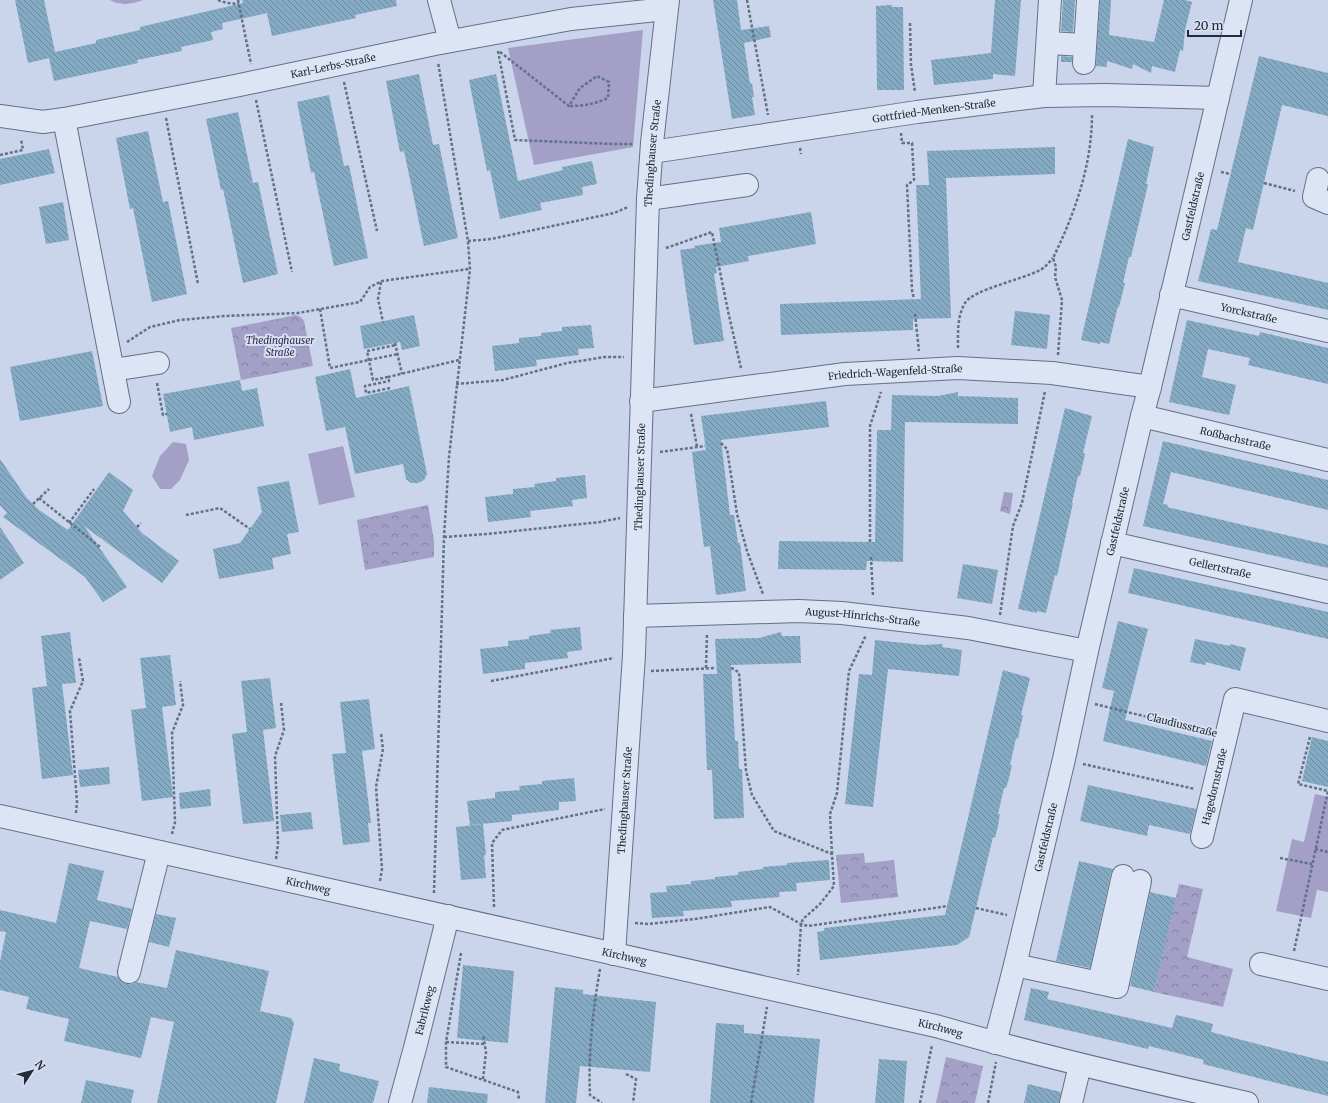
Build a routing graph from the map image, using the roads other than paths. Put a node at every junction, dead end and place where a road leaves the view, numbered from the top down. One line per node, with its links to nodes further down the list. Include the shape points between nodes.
1 (439, 0): 6 (street)
2 (1050, 0): 7 (street)
3 (1088, 0): 7 (street, via 1085,54)
4 (1241, 0): 9 (street, Gastfeldstraße)
5 (667, 4): 6 (street, Karl-Lerbs-Straße, via 571,19 497,42); 12 (street, Thedinghauser Straße)
6 (443, 42): 11 (street, Karl-Lerbs-Straße)
7 (1048, 43): 8 (street)
8 (1044, 96): 9 (street, Gottfried-Menken-Straße); 12 (street, Gottfried-Menken-Straße, via 772,134)
9 (1218, 98): 15 (street, Gastfeldstraße)
10 (9, 117): 11 (street, Karl-Lerbs-Straße, via 43,122)
11 (64, 119): 17 (street)
12 (652, 147): 14 (street, Thedinghauser Straße)
13 (747, 185): 14 (street)
14 (648, 199): 20 (street, Thedinghauser Straße)
15 (1171, 294): 16 (street, Yorckstraße); 19 (street, Gastfeldstraße)
16 (1328, 331)
17 (112, 359): 18 (street); 21 (street)
18 (155, 363)
19 (1150, 387): 20 (street, Friedrich-Wagenfeld-Straße, via 1052,373 958,368 845,374); 22 (street, Gastfeldstraße)
20 (641, 401): 26 (street, Thedinghauser Straße)
21 (119, 402)
22 (1142, 416): 23 (street, Roßbachstraße); 24 (street, Gastfeldstraße)
23 (1328, 460)
24 (1112, 543): 25 (street, Gellertstraße); 27 (street, Gastfeldstraße)
25 (1328, 592)
26 (636, 616): 27 (street, August-Hinrichs-Straße, via 799,611 872,616 968,628); 35 (street, Thedinghauser Straße, via 617,922)
27 (1087, 651): 37 (street, Gastfeldstraße)
28 (1328, 721): 29 (street, Claudiusstraße, via 1235,699)
29 (1226, 736): 31 (street, Hagedornstraße)
30 (0, 816): 32 (street, Kirchweg)
31 (1202, 836)
32 (163, 853): 34 (street, Kirchweg); 38 (street)
33 (1132, 878): 37 (street, via 1117,987)
34 (441, 915): 35 (street, Kirchweg); 42 (street, Fabrikweg, via 416,1044)
35 (609, 952): 40 (street, Kirchweg, via 936,1026)
36 (1262, 964): 39 (street)
37 (1016, 965): 40 (street, Gastfeldstraße)
38 (129, 972)
39 (1328, 979)
40 (995, 1043): 41 (street, Kirchweg)
41 (1080, 1065): 43 (street); 44 (street, Kirchweg)
42 (400, 1103)
43 (1071, 1103)
44 (1247, 1103)

